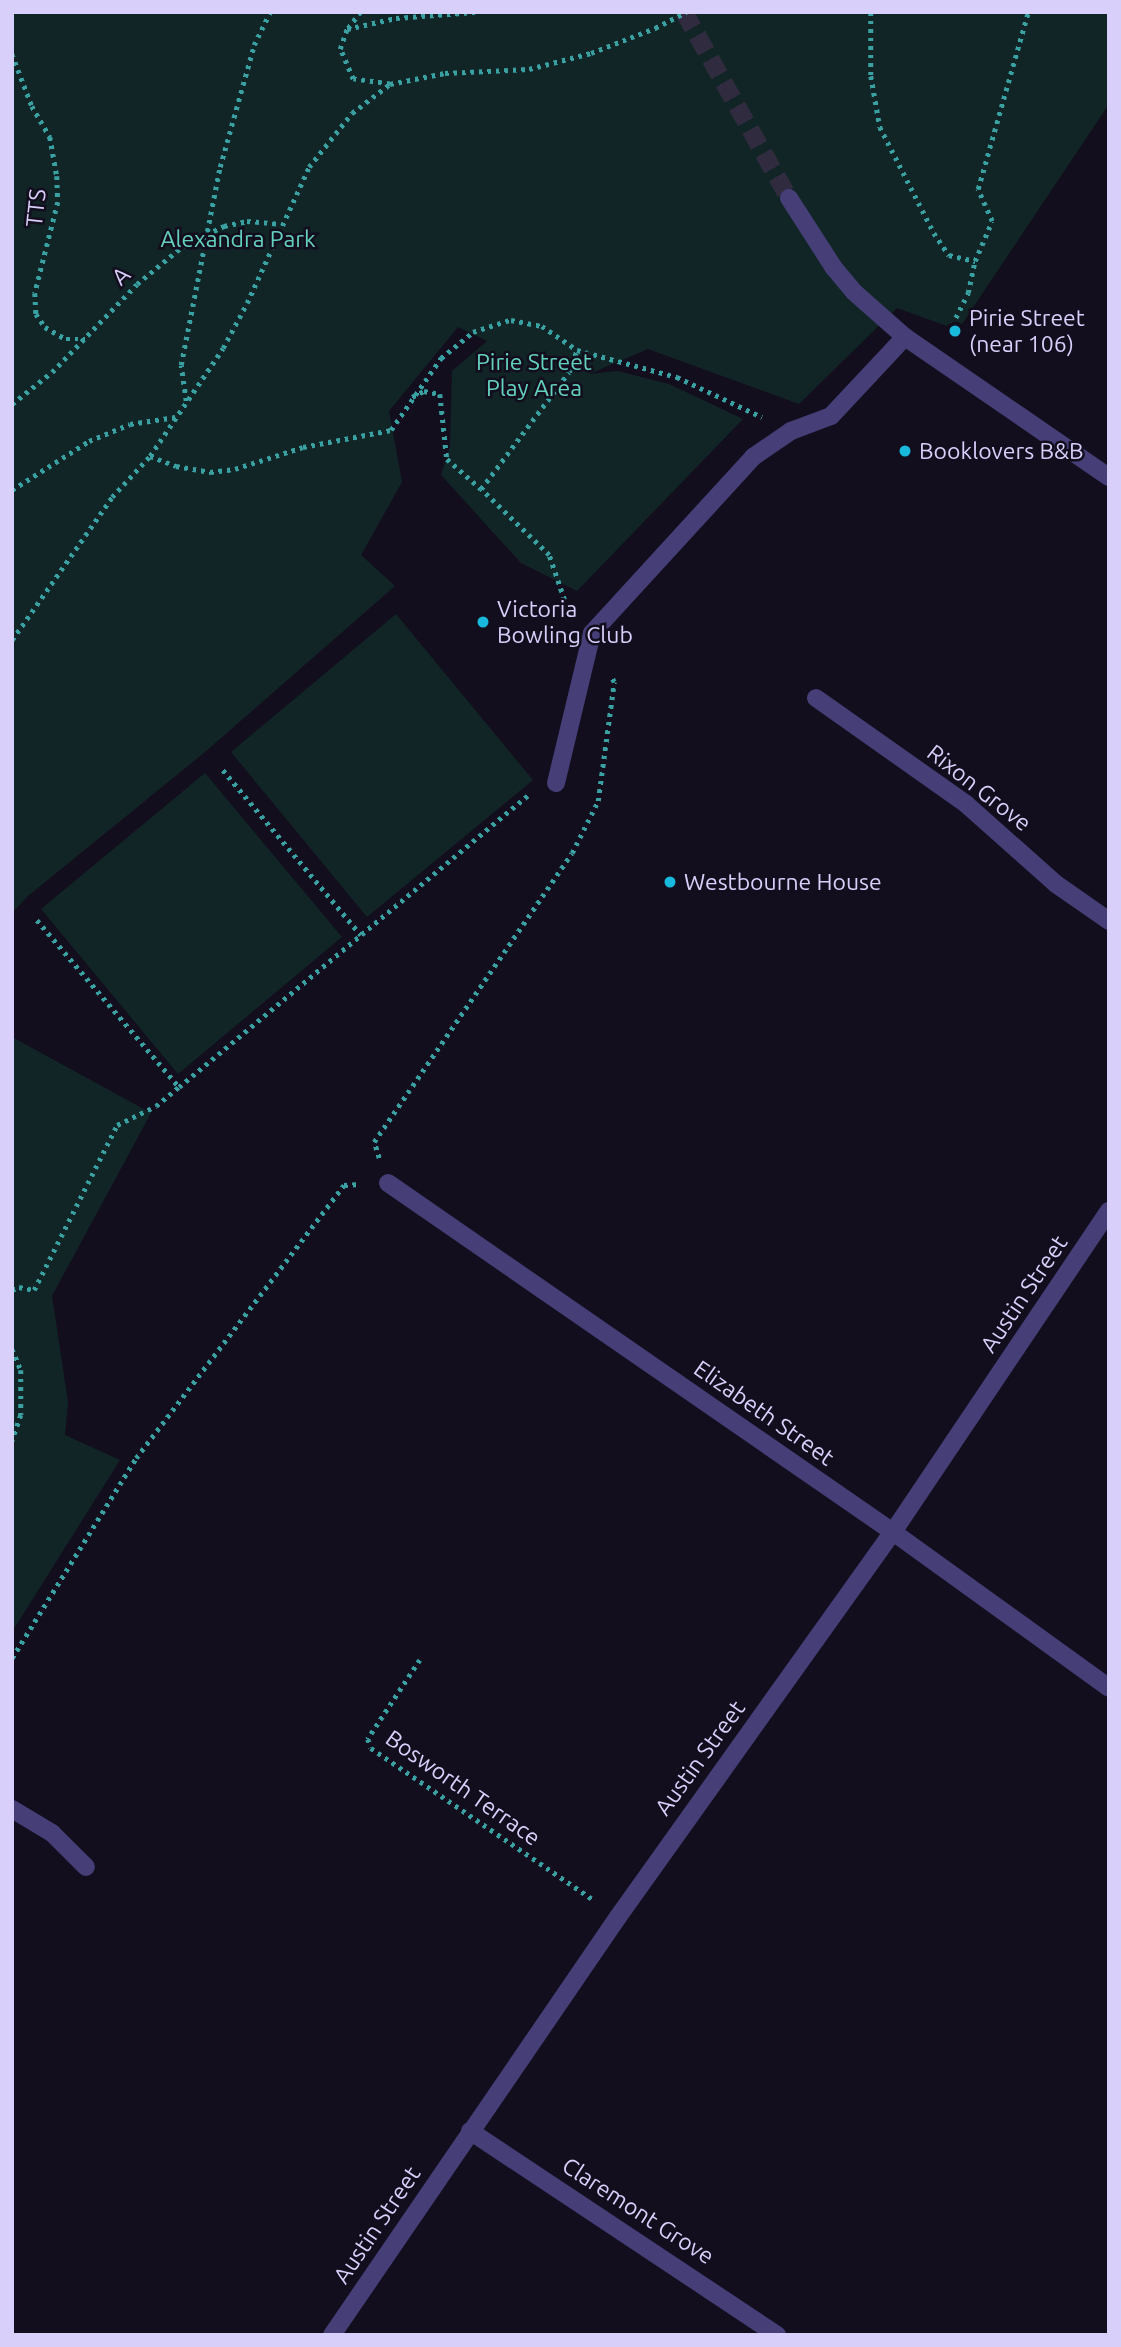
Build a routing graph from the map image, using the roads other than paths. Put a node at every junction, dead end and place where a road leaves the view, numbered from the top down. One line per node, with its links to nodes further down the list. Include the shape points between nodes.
1 (789, 198): 2 (street, via 853,292)
2 (905, 337): 3 (street); 5 (street, via 831,416 791,431 753,457 592,633)
3 (1109, 477)
4 (816, 698): 6 (street, Rixon Grove, via 966,804 1056,884)
5 (556, 783)
6 (1109, 921)
7 (388, 1183): 9 (street, Elizabeth Street)
8 (1109, 1211): 9 (street, Austin Street)
9 (893, 1532): 10 (street, Elizabeth Street); 13 (street, Austin Street)
10 (1109, 1688)
11 (12, 1808): 12 (street, via 52,1833)
12 (86, 1867)
13 (470, 2131): 14 (street, Austin Street); 15 (street, Claremont Grove)
14 (332, 2335)
15 (777, 2335)

